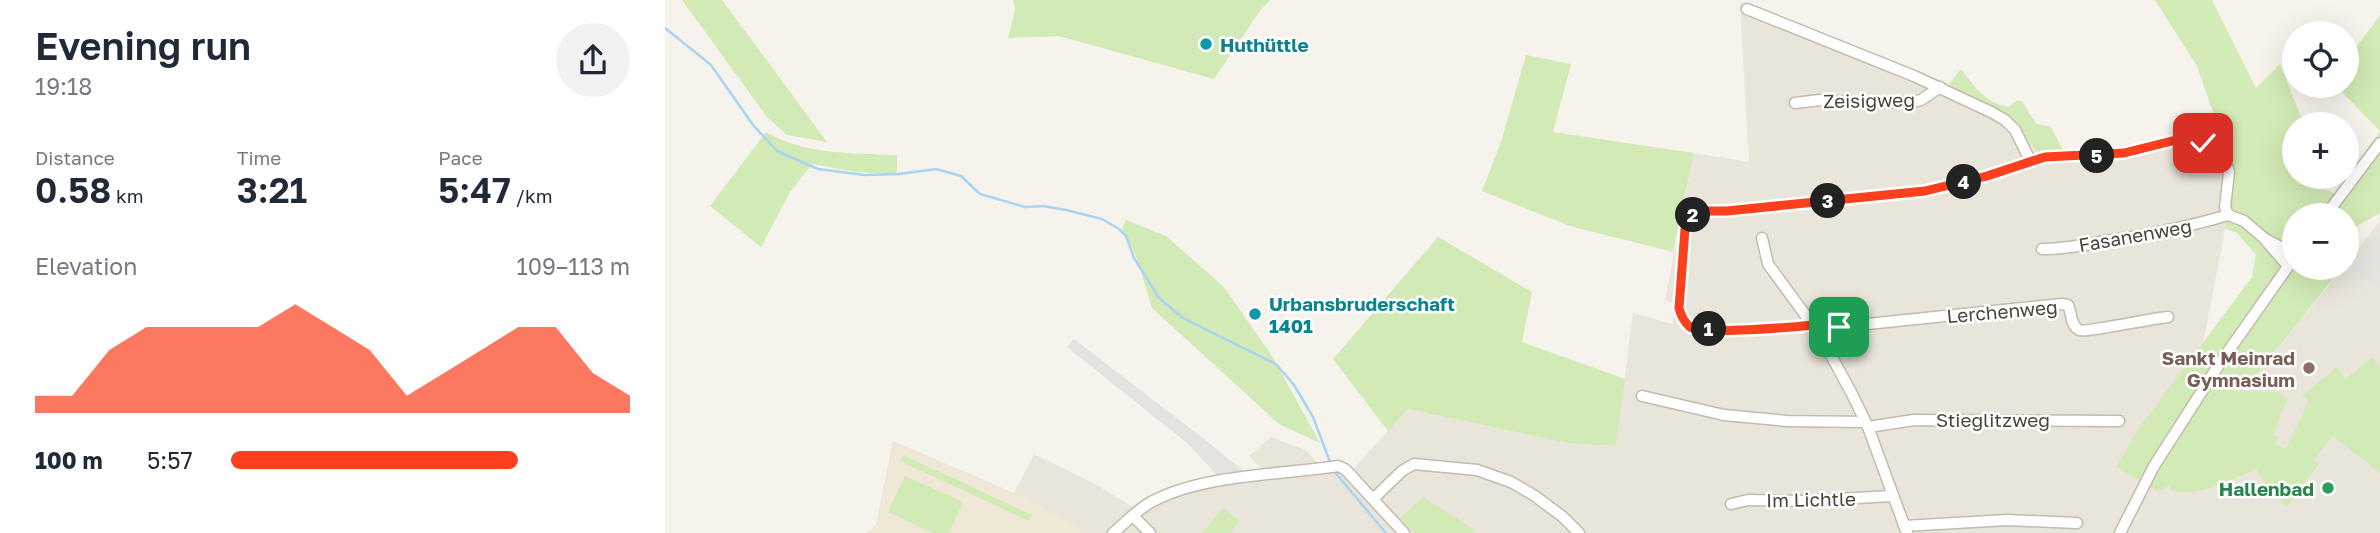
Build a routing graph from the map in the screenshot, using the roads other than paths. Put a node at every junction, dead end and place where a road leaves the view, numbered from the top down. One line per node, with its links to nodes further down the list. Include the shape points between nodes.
1 (1747, 9): 2 (street)
2 (1940, 87): 3 (street, Zeisigweg, via 1912,102); 5 (street, via 2005,120)
3 (1795, 103)
4 (2380, 143): 6 (street)
5 (2030, 160): 7 (street, via 2124,153 2172,141 2203,143 2225,161 2229,172); 13 (street, via 1925,191 1693,214 1685,229 1679,308 1689,326 1701,330)
6 (2335, 203)
7 (2228, 215): 9 (street, Fasanenweg, via 2123,239); 10 (street, via 2244,222)
8 (1762, 238): 13 (street, via 1767,264)
9 (2042, 248)
10 (2282, 253)
11 (2282, 273): 28 (street, via 2154,466)
12 (2168, 317): 14 (street, Lerchenweg, via 2080,331 2072,324 2068,305 2062,304 1839,327)
13 (1813, 325): 14 (street)
14 (1820, 335): 17 (street)
15 (1642, 396): 17 (street, Stieglitzweg, via 1724,415)
16 (2119, 421): 17 (street, Stieglitzweg, via 1915,420)
17 (1866, 425): 18 (street)
18 (1891, 496): 20 (street, Im Lichtle); 23 (street)
19 (1373, 499): 21 (street, via 1345,469 1329,467 1191,488 1152,502); 26 (street); 27 (street, via 1413,464 1477,470 1524,488)
20 (1731, 504)
21 (1133, 516): 24 (street); 25 (street)
22 (2077, 523): 23 (street, via 2007,520)
23 (1906, 529)
24 (1113, 533)
25 (1150, 533)
26 (1404, 533)
27 (1579, 533)
28 (2120, 533)

